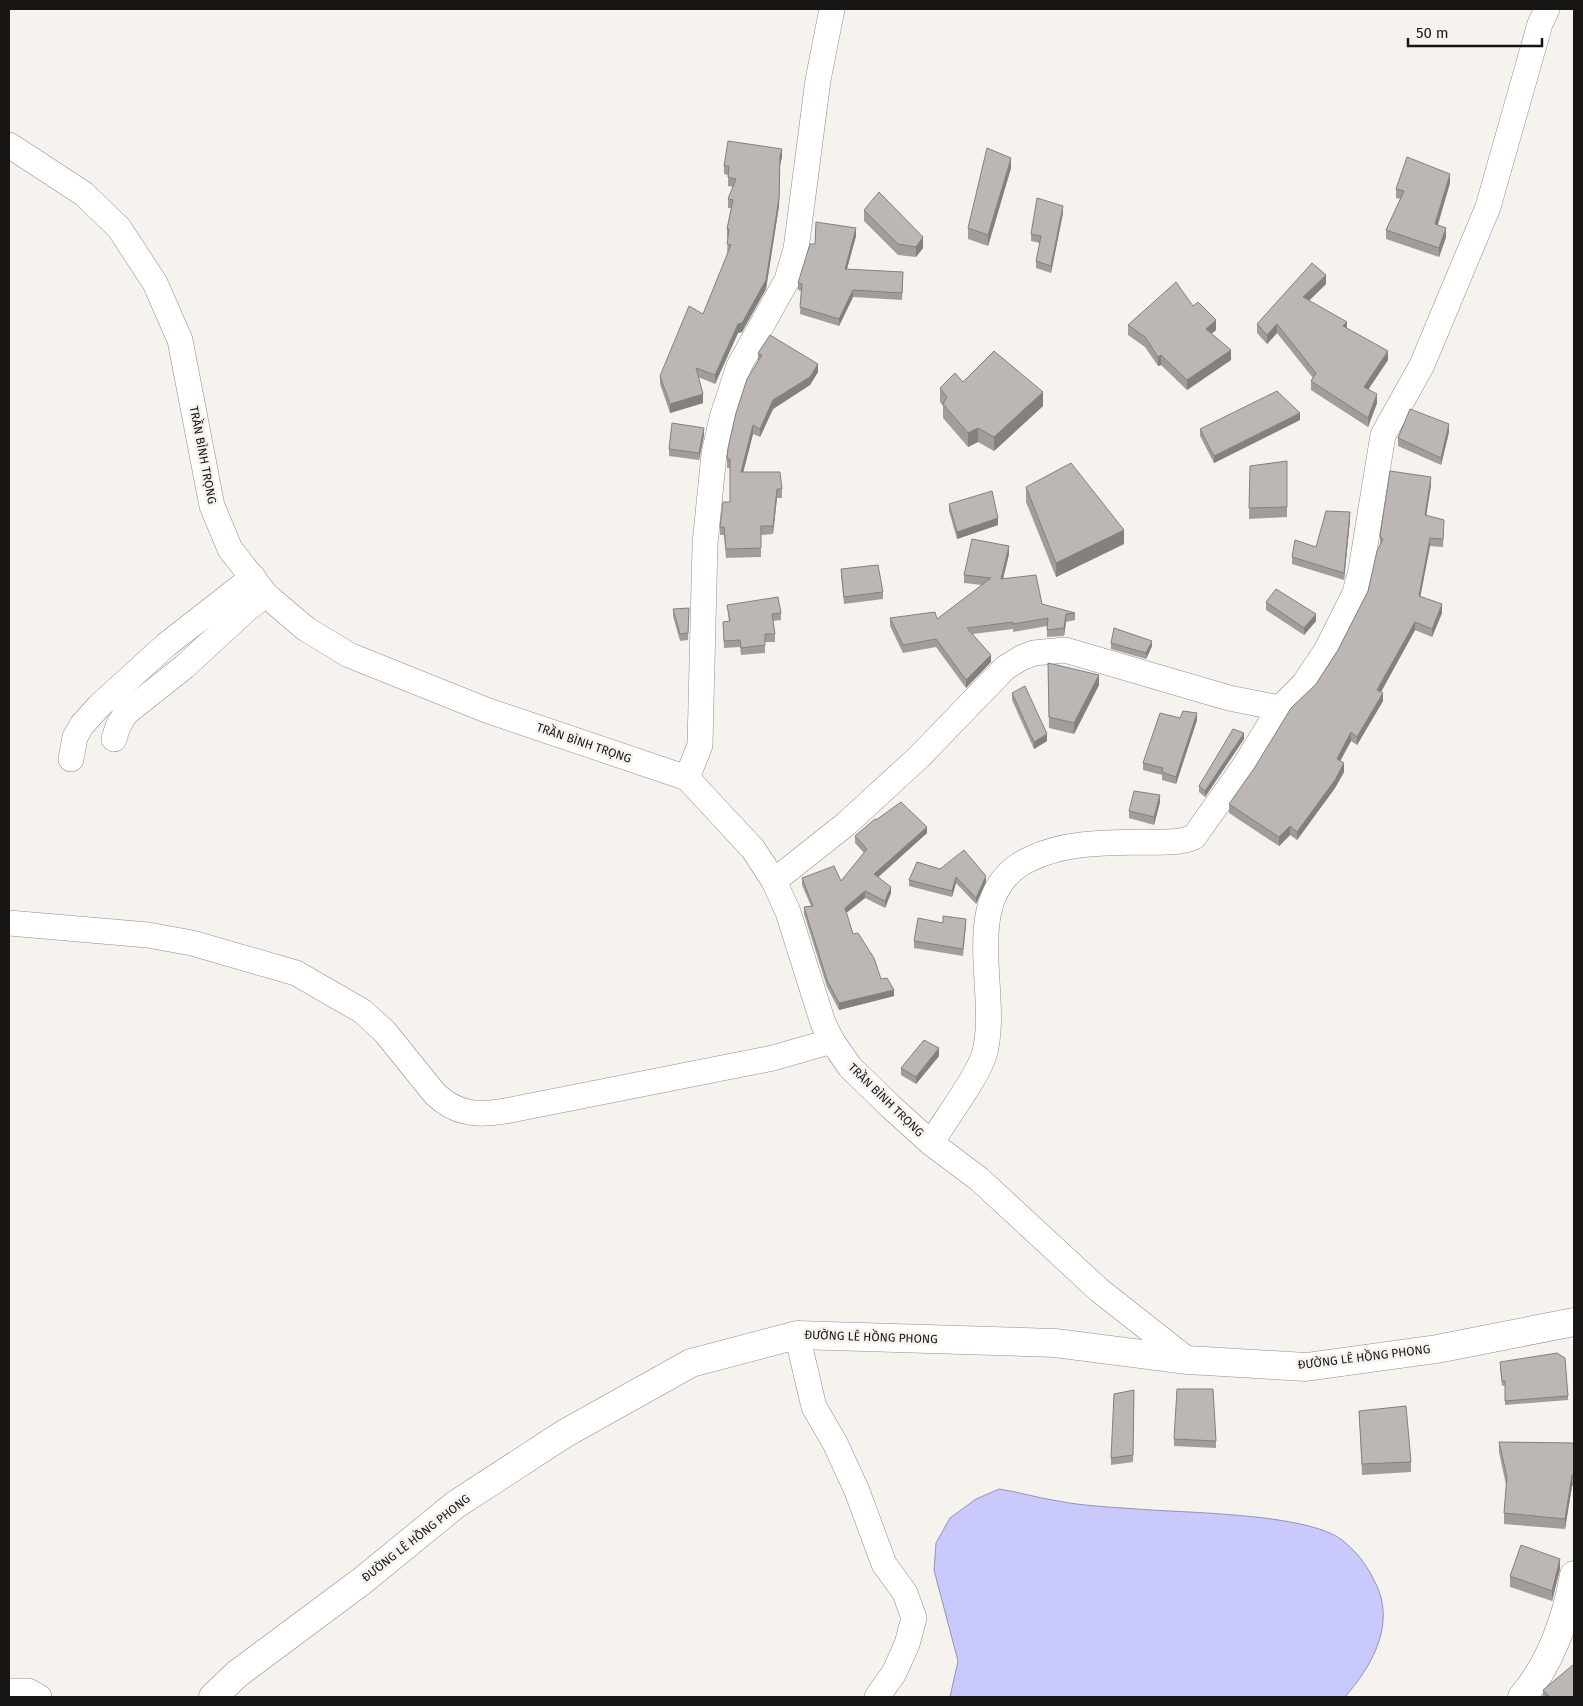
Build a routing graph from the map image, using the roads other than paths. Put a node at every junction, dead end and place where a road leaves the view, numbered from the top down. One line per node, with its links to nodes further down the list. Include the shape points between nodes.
1 (832, 9): 8 (street, via 817,89 796,249 787,280 739,366 714,454 705,544 700,745)
2 (1547, 9): 5 (street, via 1488,207 1422,365 1383,435 1355,593 1326,651 1304,684)
3 (9, 146): 4 (street, TRẦN BÌNH TRỌNG, via 84,194 119,228 155,283 180,340 212,506 230,549)
4 (260, 586): 6 (street, via 248,608 184,667 126,713); 7 (street, via 166,644 82,725); 8 (street, TRẦN BÌNH TRỌNG, via 306,629 349,656 486,710)
5 (1280, 708): 9 (street, via 1229,698 1066,650 1034,653 1005,668 912,764 846,824); 12 (street, via 1194,837 1174,842 1094,843 1058,849 1029,859 1010,872 993,897 988,916 984,1055)
6 (114, 739)
7 (71, 759)
8 (687, 778): 9 (street, TRẦN BÌNH TRỌNG, via 752,848)
9 (774, 881): 11 (street, TRẦN BÌNH TRỌNG, via 788,912 823,1023)
10 (9, 923): 11 (street, via 148,935 192,943 296,973 362,1011 384,1032 435,1094 467,1114 505,1112 773,1058)
11 (832, 1041): 12 (street, TRẦN BÌNH TRỌNG, via 850,1067)
12 (931, 1143): 15 (street, TRẦN BÌNH TRỌNG, via 979,1179 1099,1290)
13 (1574, 1322): 15 (main road, ĐƯỜNG LÊ HỒNG PHONG, via 1436,1349 1306,1367)
14 (797, 1335): 15 (main road, ĐƯỜNG LÊ HỒNG PHONG, via 1055,1343); 20 (main road, ĐƯỜNG LÊ HỒNG PHONG, via 691,1363 564,1434 455,1505 362,1581 237,1674); 21 (street, via 814,1407 857,1491 884,1564 905,1593 914,1618 894,1673)
15 (1188, 1360)
16 (1574, 1575): 17 (main road)
17 (1567, 1632): 22 (main road, via 1537,1680)
18 (9, 1691): 19 (street, via 28,1691)
19 (39, 1697)
20 (212, 1697)
21 (877, 1697)
22 (1522, 1697)

